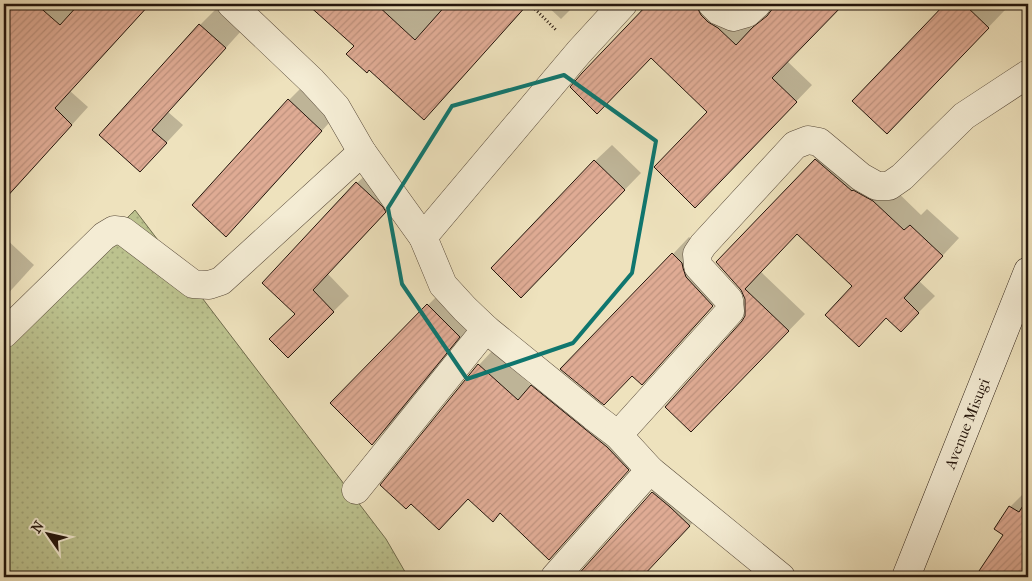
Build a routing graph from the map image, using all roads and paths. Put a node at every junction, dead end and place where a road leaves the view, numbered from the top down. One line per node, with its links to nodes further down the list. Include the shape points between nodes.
1 (231, 4): 8 (street, via 336,107)
2 (530, 4): 6 (path)
3 (623, 4): 6 (street)
4 (712, 4): 5 (street, via 719,11 733,16 748,13)
5 (757, 4)
6 (579, 52): 9 (street)
7 (1028, 74): 13 (street, via 964,116 889,186 877,186 861,177 818,142 808,140 795,145 697,254 698,266 729,300 730,311)
8 (362, 152): 9 (street); 12 (street, via 220,280 209,285 193,284 123,231 114,230 104,236)
9 (423, 238): 11 (street, via 443,285)
10 (1028, 271): 18 (street, Avenue Misugi)
11 (486, 329): 13 (street); 15 (street)
12 (4, 334)
13 (618, 435): 14 (street)
14 (650, 470): 16 (street); 17 (street)
15 (356, 490)
16 (555, 577)
17 (781, 577)
18 (906, 577)

